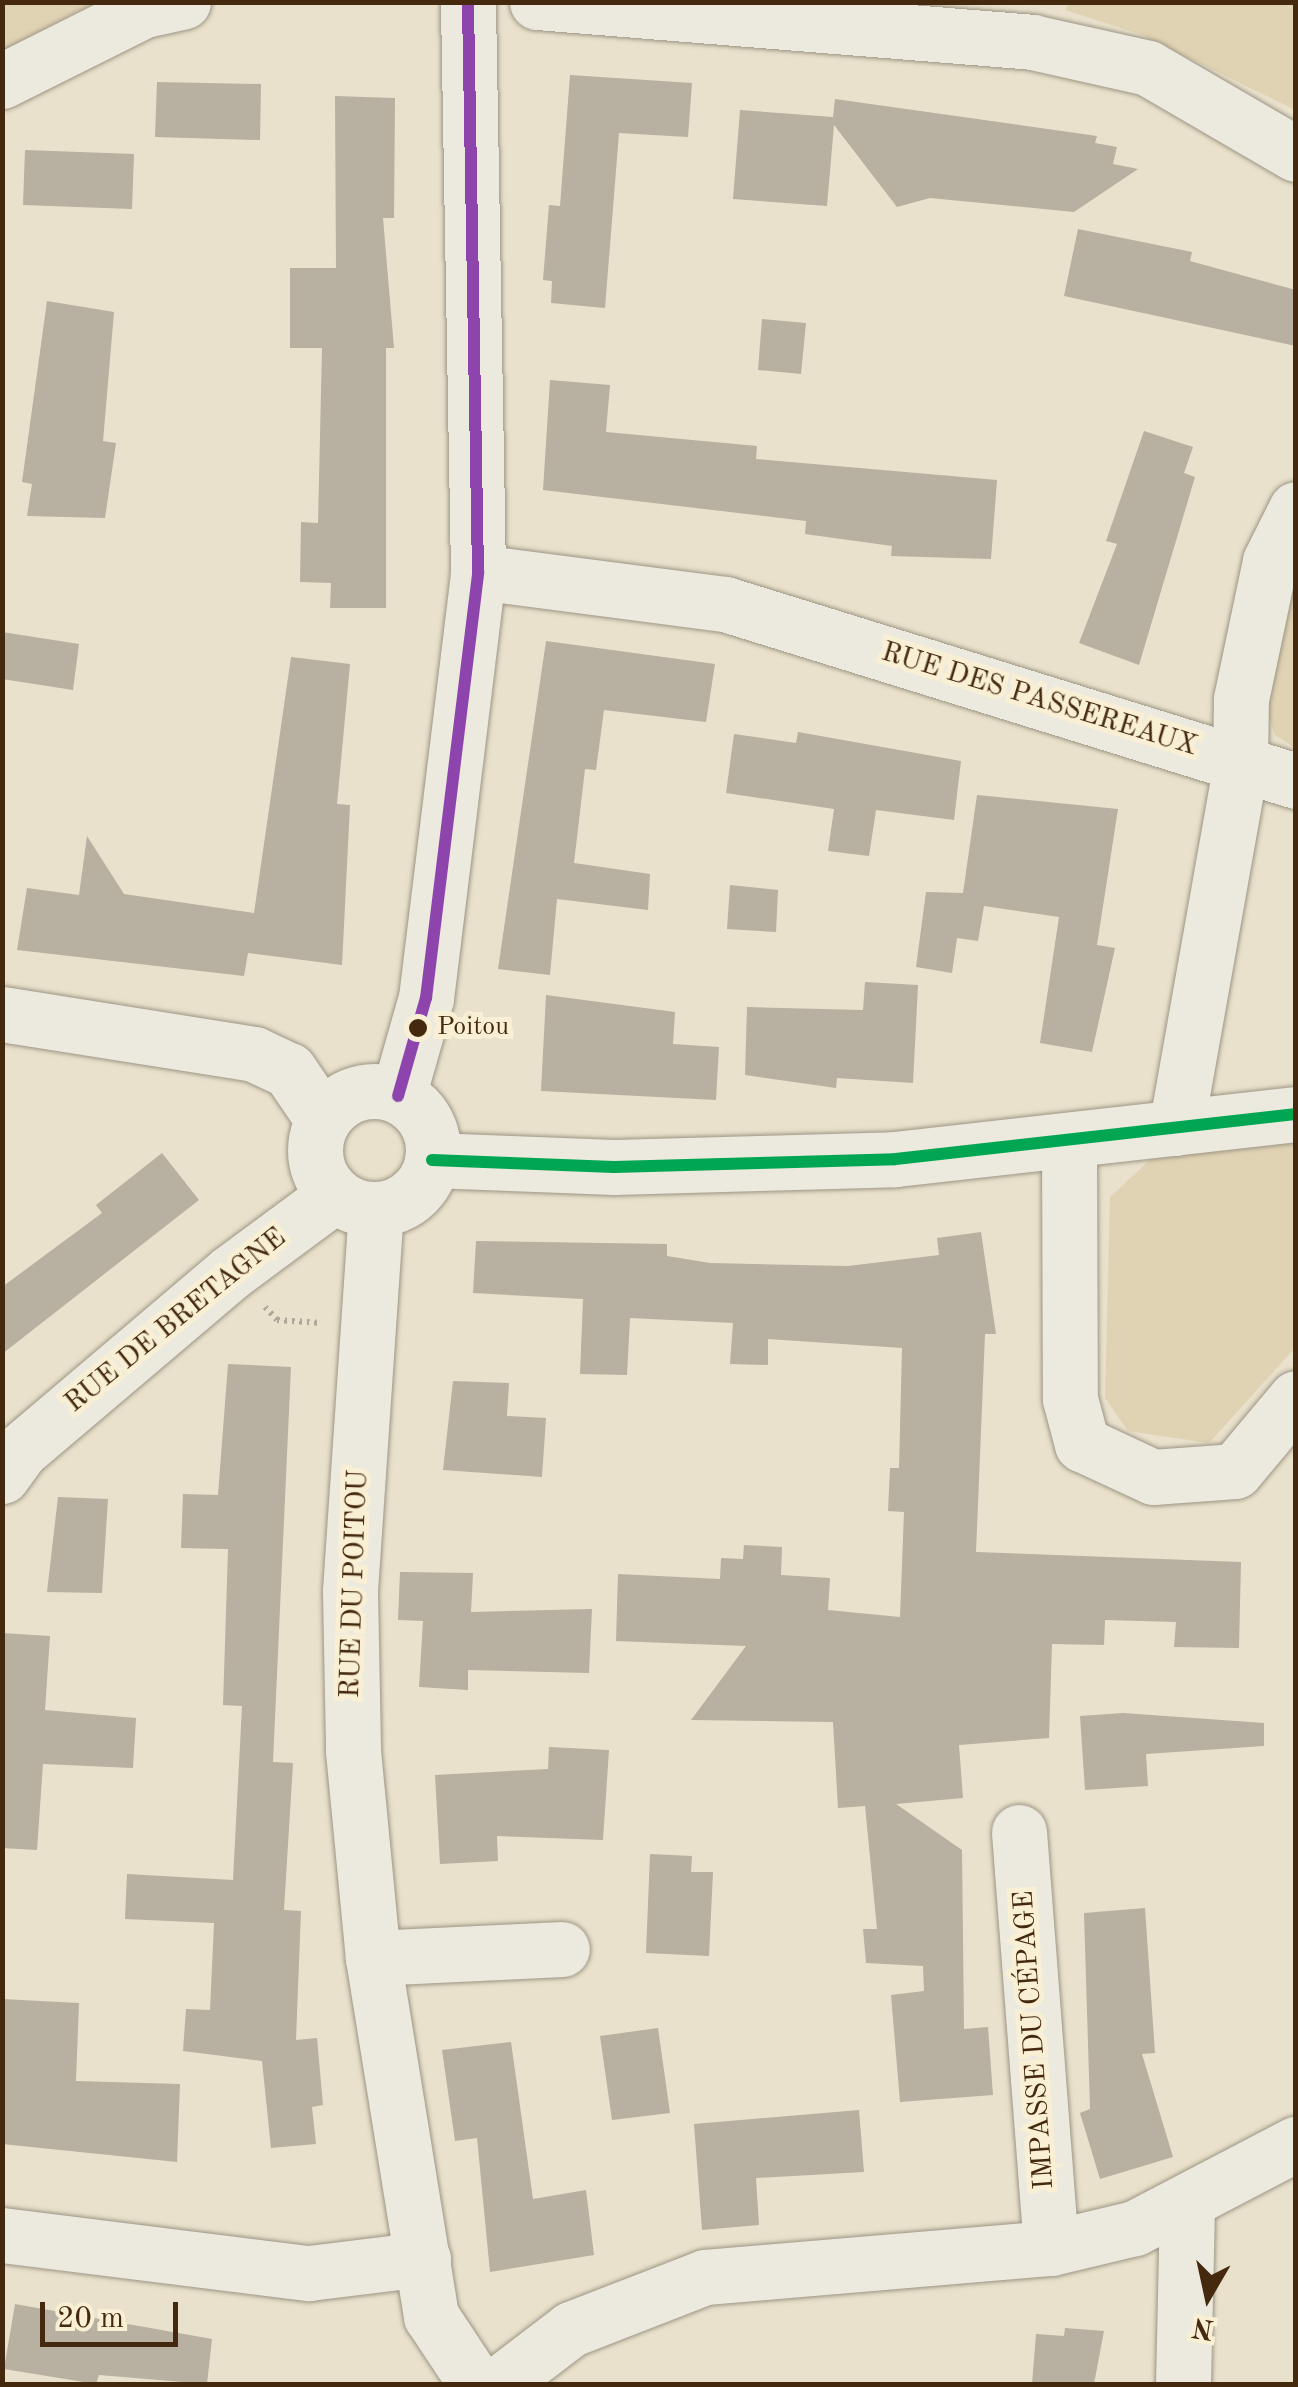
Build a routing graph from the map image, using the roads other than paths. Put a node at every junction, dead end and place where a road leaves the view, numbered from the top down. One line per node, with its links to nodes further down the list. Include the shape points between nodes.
1 (468, 2): 7 (street)
2 (537, 2): 5 (street, via 1032,42 1148,68)
3 (156, 5): 4 (street)
4 (2, 81)
5 (1296, 154)
6 (1296, 509): 8 (street, via 1267,578 1241,698)
7 (478, 572): 8 (street, RUE DES PASSEREAUX, via 725,604 1163,734); 11 (street, via 426,998)
8 (1240, 767): 9 (street, RUE DES PASSEREAUX); 14 (street)
9 (1296, 782)
10 (2, 1014): 13 (street, via 254,1054 288,1070)
11 (398, 1096): 13 (street, via 361,1092); 16 (street, via 426,1122)
12 (1296, 1114): 14 (street)
13 (323, 1120): 17 (street, via 316,1164)
14 (1176, 1128): 15 (street)
15 (1069, 1144): 16 (street, via 739,1165); 18 (street, via 1070,1400 1082,1444 1152,1476 1235,1471)
16 (432, 1160): 17 (street, via 413,1195)
17 (355, 1202): 19 (street, RUE DE BRETAGNE, via 230,1272); 22 (street, RUE DU POITOU, via 368,1326 350,1692)
18 (1296, 1398)
19 (8, 1461)
20 (1019, 1832): 26 (street, IMPASSE DU CÉPAGE)
21 (562, 1949): 22 (street)
22 (374, 1958): 27 (street, RUE DU POITOU)
23 (1296, 2144): 24 (street)
24 (1187, 2204): 26 (street); 30 (street)
25 (2, 2235): 27 (street, via 309,2273)
26 (1051, 2248): 29 (street, via 705,2277 572,2330)
27 (422, 2259): 28 (street, RUE DU POITOU, via 431,2316)
28 (476, 2384)
29 (499, 2384)
30 (1183, 2384)

